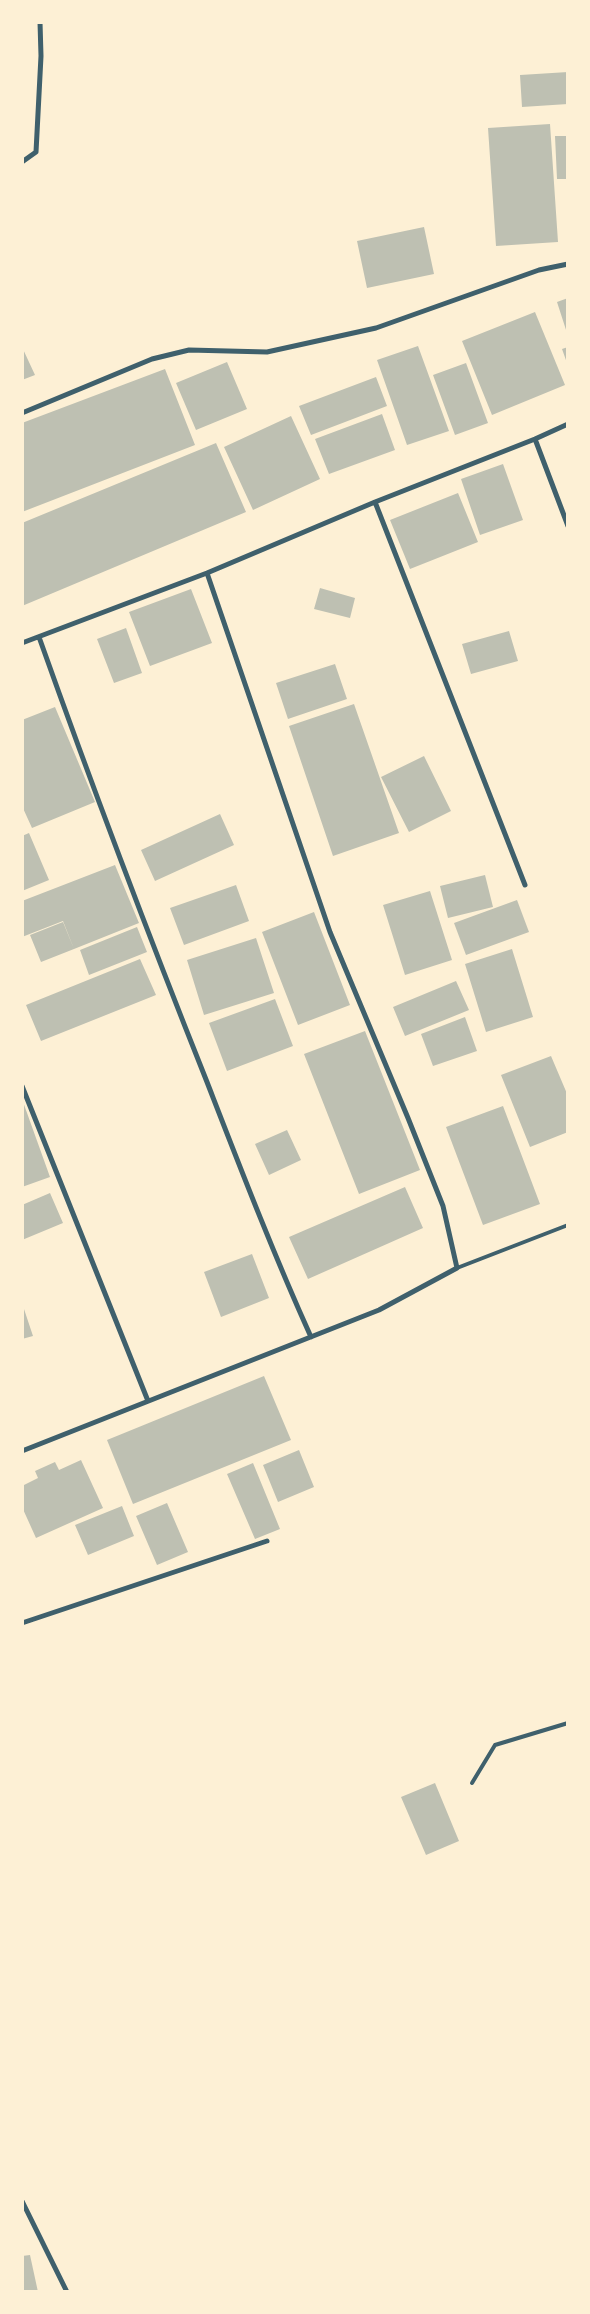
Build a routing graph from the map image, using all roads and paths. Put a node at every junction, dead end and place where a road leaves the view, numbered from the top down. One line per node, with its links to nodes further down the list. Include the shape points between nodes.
1 (40, 22): 2 (street, via 36,152)
2 (22, 162)
3 (568, 264): 4 (street, via 539,270 367,330 267,352 189,350 152,359)
4 (22, 413)
5 (568, 424): 6 (street)
6 (535, 439): 7 (street); 8 (street)
7 (374, 502): 9 (street); 12 (street)
8 (568, 526)
9 (207, 573): 10 (street); 15 (street, via 330,932 443,1206)
10 (39, 637): 11 (street); 16 (street, via 191,1042 284,1279)
11 (22, 644)
12 (525, 884)
13 (22, 1086): 17 (street)
14 (568, 1225): 15 (lane)
15 (457, 1268): 16 (street, via 379,1310)
16 (311, 1337): 17 (street)
17 (148, 1401): 18 (street)
18 (22, 1451)
19 (267, 1541): 20 (street)
20 (22, 1623)
21 (568, 1723): 22 (lane, via 495,1745)
22 (472, 1783)
23 (22, 2201): 24 (street)
24 (67, 2292)

